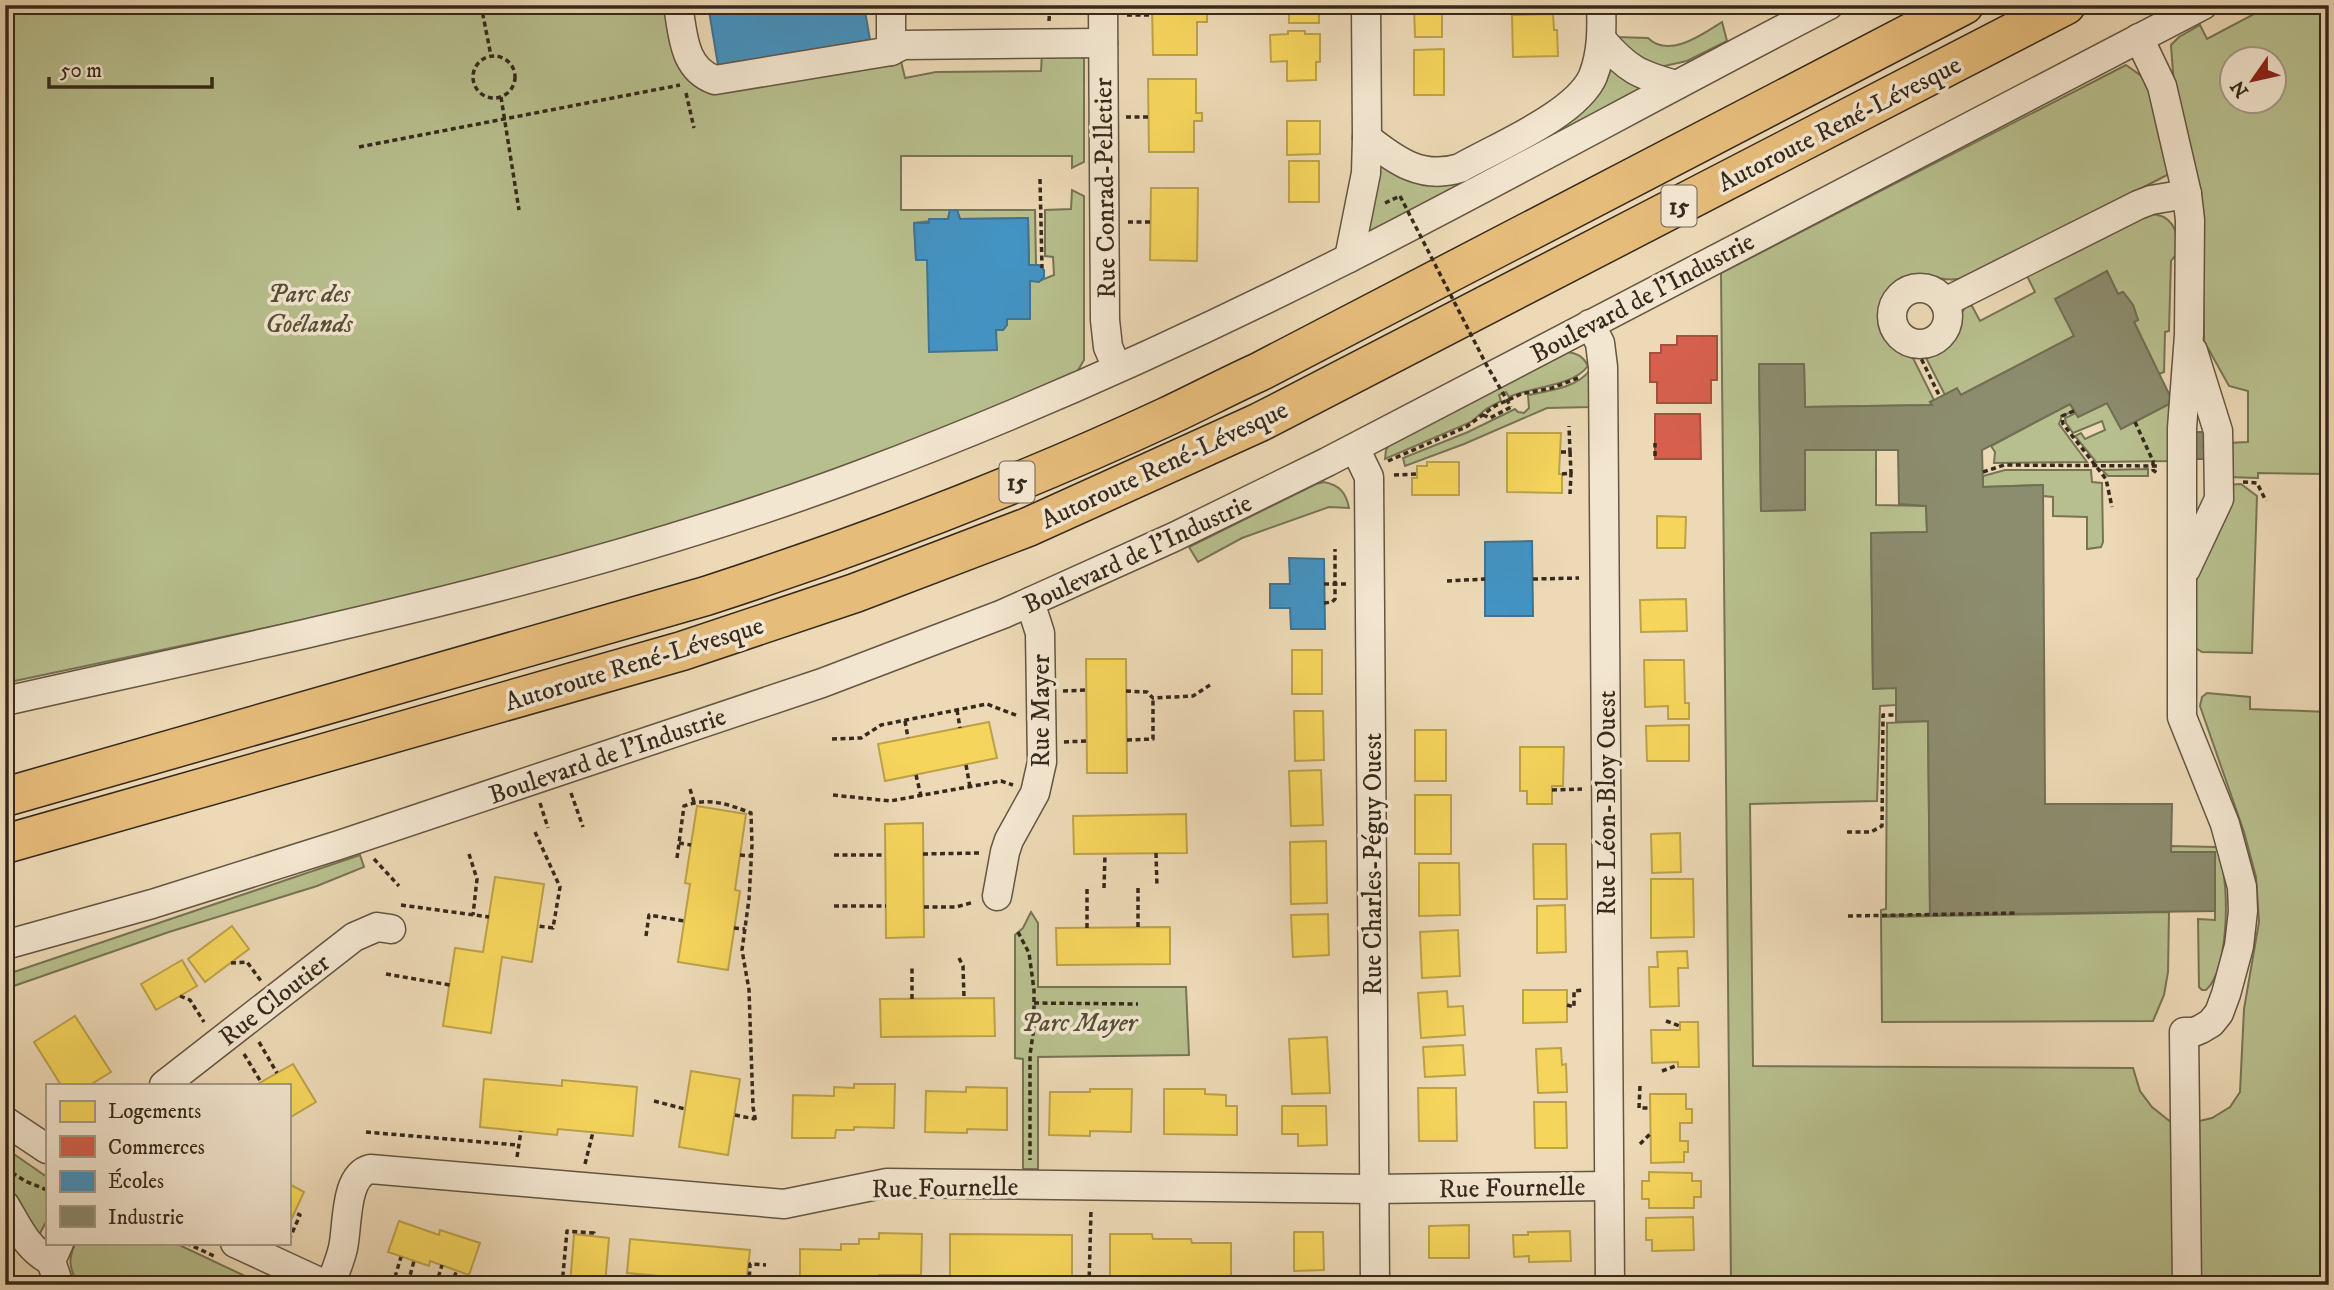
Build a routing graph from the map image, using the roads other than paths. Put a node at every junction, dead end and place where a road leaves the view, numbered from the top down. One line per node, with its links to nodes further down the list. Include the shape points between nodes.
1 (678, 5): 13 (street, via 687,56 699,71 715,80)
2 (891, 5): 13 (street)
3 (1366, 5): 15 (street)
4 (1601, 5): 11 (street)
5 (1829, 5): 14 (street)
6 (1964, 5): 24 (highway, Autoroute René-Lévesque / 15, via 1268,367 1003,488 813,561 694,599)
7 (2066, 5): 25 (highway, Autoroute René-Lévesque / 15, via 1260,422 1028,527 855,593 682,651)
8 (2203, 5): 10 (street, Boulevard de l'Industrie)
9 (1114, 10): 12 (street, Rue Conrad-Pelletier)
10 (2139, 38): 16 (street, via 2162,86); 19 (street, Boulevard de l'Industrie)
11 (1602, 40): 14 (street, via 1636,72); 15 (street, via 1587,88 1569,107 1460,167 1436,172 1411,168)
12 (1103, 43): 13 (street, via 904,45); 20 (street, Rue Conrad-Pelletier, via 1105,320 1108,347)
13 (891, 51)
14 (1676, 85): 17 (street)
15 (1367, 138): 17 (street, via 1364,190)
16 (2187, 194): 18 (street, via 2138,205); 40 (street, via 2182,718 2225,824 2242,887 2243,911 2239,946 2219,1013 2202,1029 2183,1032)
17 (1349, 258): 20 (street)
18 (1945, 302): 18 (street, via 1948,320 1932,341 1914,344 1894,327 1896,299 1912,288 1931,290)
19 (1590, 324): 21 (street, Boulevard de l'Industrie); 32 (street, Rue Léon-Bloy Ouest, via 1600,343 1602,367)
20 (1117, 368): 23 (street, via 929,449 763,510 619,555 424,606)
21 (1354, 447): 22 (street, Boulevard de l'Industrie, via 1174,537); 33 (street, Rue Charles-Péguy Ouest, via 1370,477)
22 (1030, 602): 26 (street, Rue Mayer, via 1040,633 1042,762 1035,793 1009,840); 28 (street, Boulevard de l'Industrie, via 824,682 365,837)
23 (5, 701)
24 (5, 797)
25 (5, 844)
26 (997, 896)
27 (393, 916): 29 (street, Rue Cloutier, via 361,933)
28 (5, 945)
29 (165, 1084)
30 (5, 1121): 31 (street)
31 (46, 1148)
32 (1609, 1186): 33 (street, Rue Fournelle); 39 (street, Rue Léon-Bloy Ouest)
33 (1374, 1189): 37 (street, Rue Fournelle, via 887,1183 784,1204 381,1169 362,1171 353,1183 343,1248); 38 (street, Rue Charles-Péguy Ouest)
34 (5, 1205): 36 (street, via 27,1243)
35 (237, 1244): 37 (street)
36 (56, 1263)
37 (328, 1285)
38 (1375, 1285)
39 (1610, 1285)
40 (2187, 1285)

